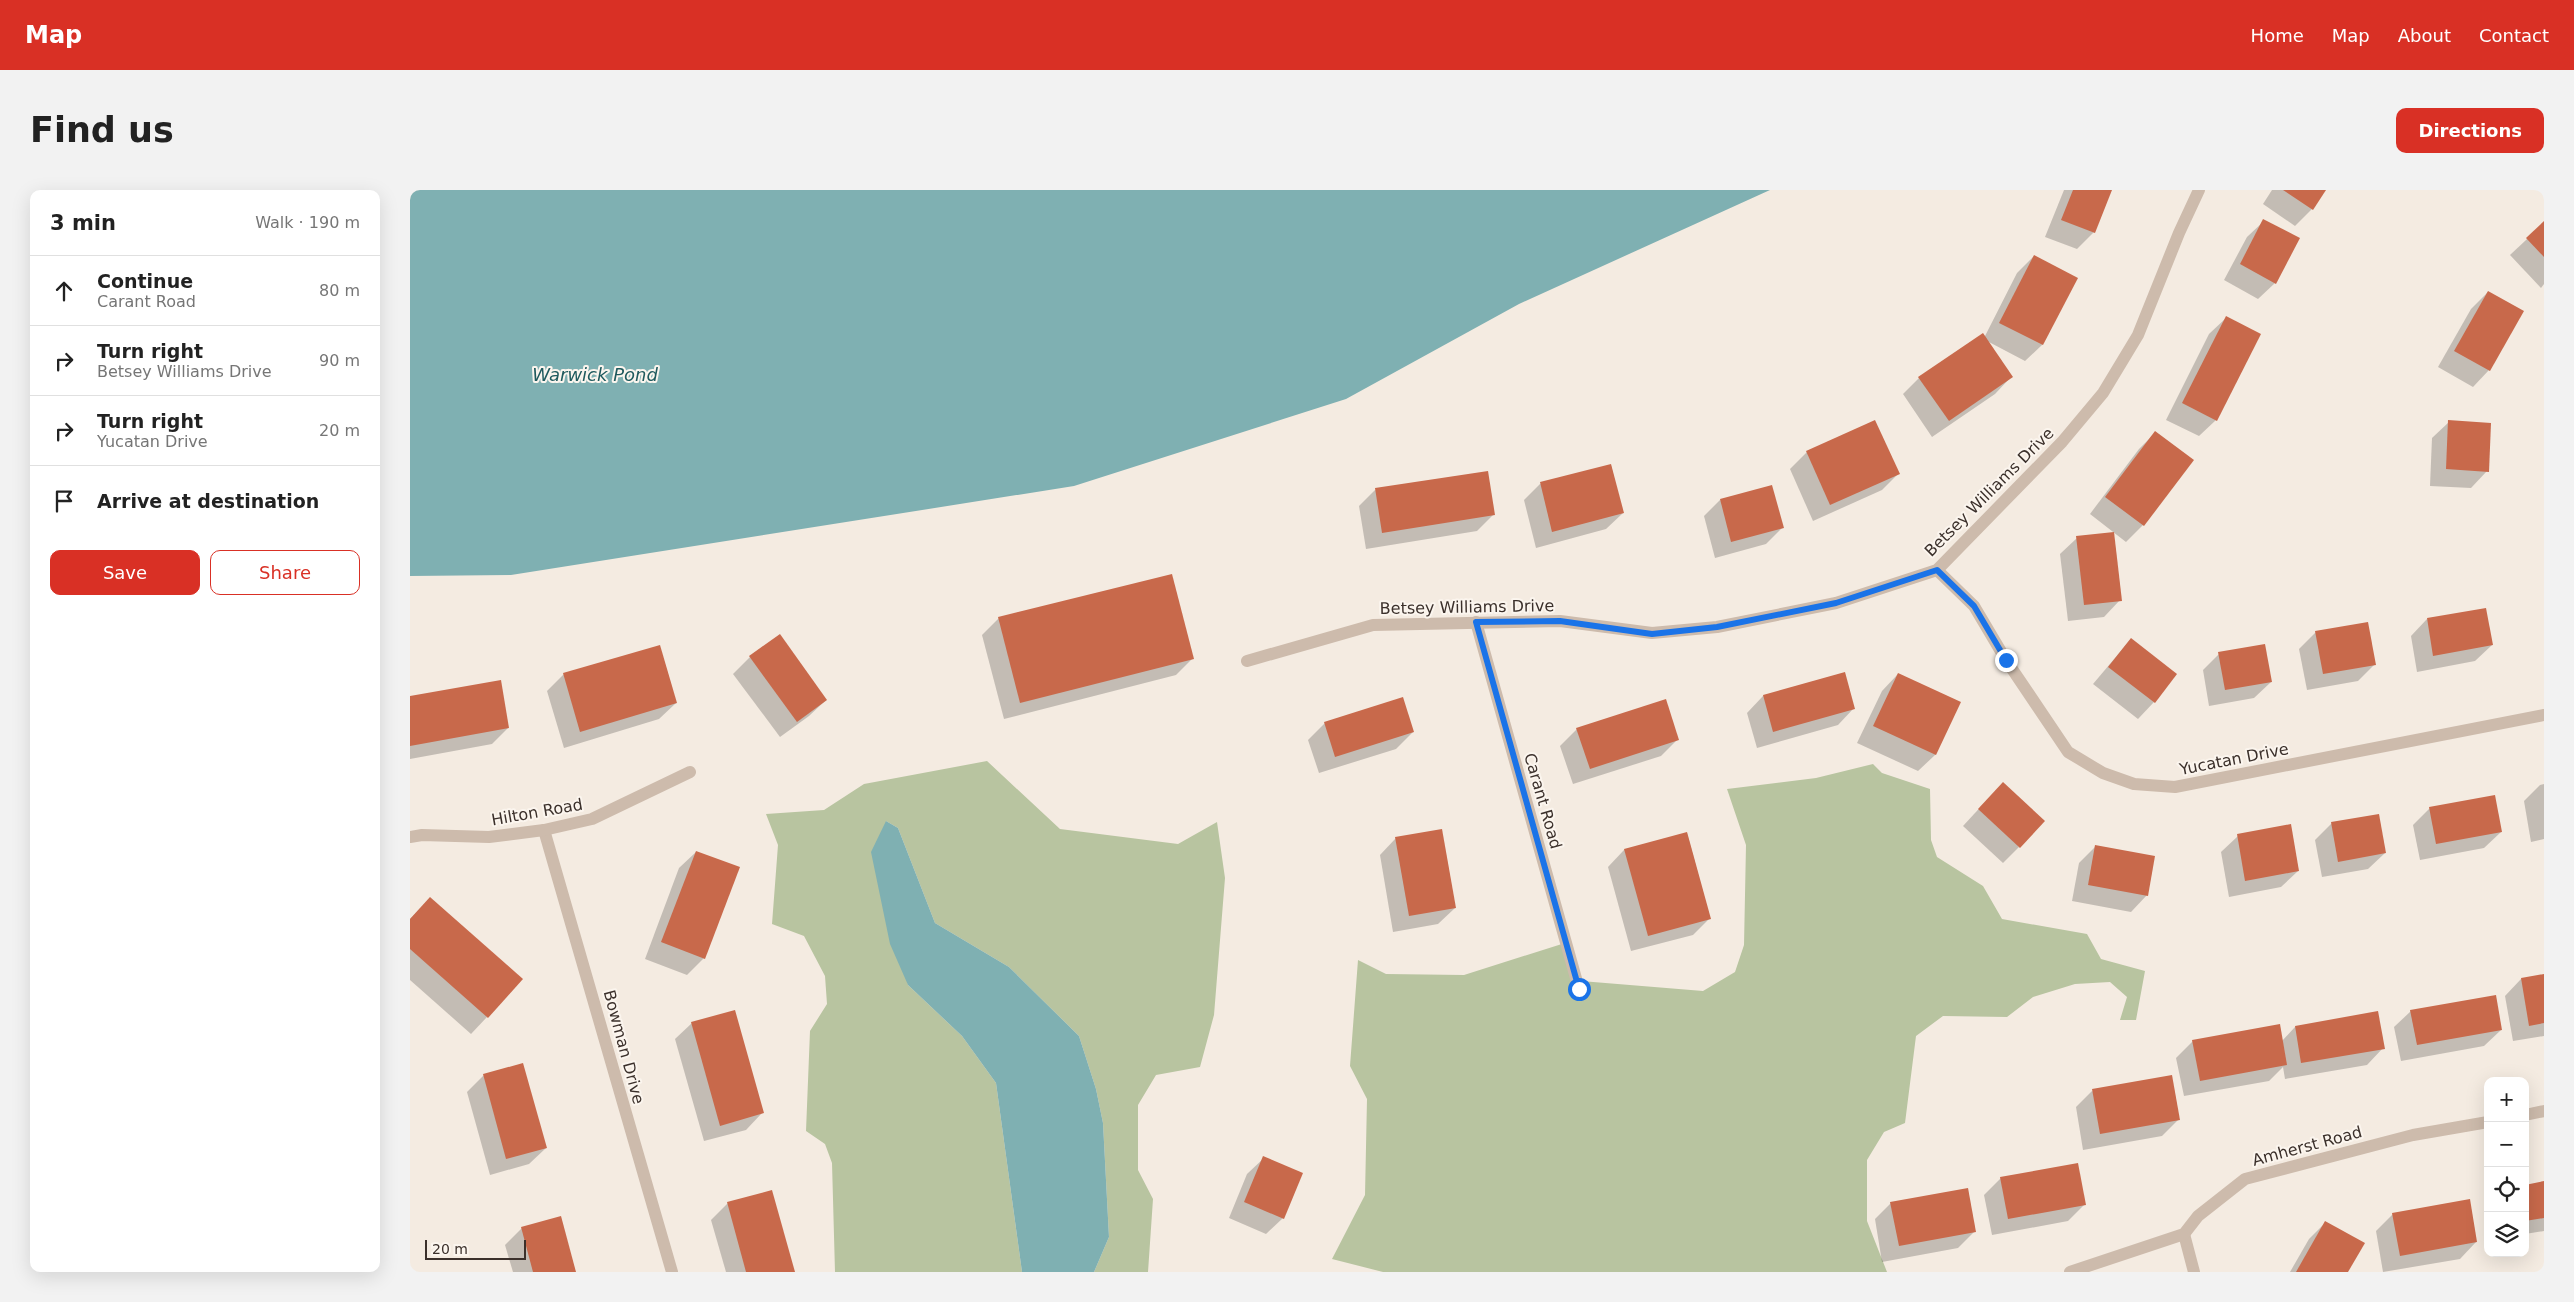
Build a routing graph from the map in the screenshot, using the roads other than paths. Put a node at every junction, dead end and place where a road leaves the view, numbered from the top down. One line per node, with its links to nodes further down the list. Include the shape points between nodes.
1 (2199, 190): 2 (street, Betsey Williams Drive, via 2138,335 2103,393 2062,442)
2 (1937, 570): 3 (street, Betsey Williams Drive, via 1836,603 1717,627 1652,634 1560,621); 5 (street, Yucatan Drive, via 1974,606 2068,752 2103,773 2134,784 2175,787)
3 (1476, 622): 4 (street, Betsey Williams Drive, via 1373,625); 9 (street, Carant Road)
4 (1247, 661)
5 (2544, 715)
6 (690, 772): 7 (street, Hilton Road, via 592,819)
7 (544, 830): 8 (street, Hilton Road, via 489,837); 14 (street, Bowman Drive)
8 (410, 837)
9 (1579, 989)
10 (2544, 1111): 11 (street)
11 (2529, 1114)
12 (2484, 1123): 13 (street, Amherst Road, via 2414,1136 2244,1179 2198,1216)
13 (2184, 1234): 15 (street); 16 (street)
14 (672, 1272)
15 (2070, 1272)
16 (2194, 1272)

